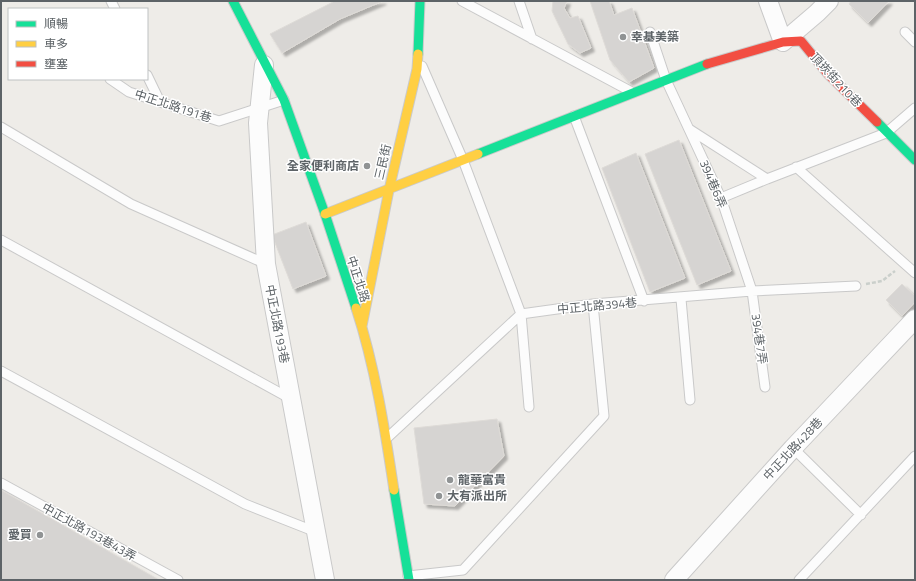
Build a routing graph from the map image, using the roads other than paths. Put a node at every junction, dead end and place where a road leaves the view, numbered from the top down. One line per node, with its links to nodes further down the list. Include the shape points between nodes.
1 (233, 1): 13 (street, 中正北路)
2 (420, 1): 12 (street, 三民街)
3 (462, 1): 9 (lane)
4 (519, 1): 9 (lane)
5 (768, 1): 10 (street)
6 (828, 1): 10 (street, via 818,13)
7 (650, 32): 16 (lane, 394巷6弄)
8 (905, 32): 11 (lane)
9 (532, 39): 17 (lane)
10 (783, 42): 16 (street, via 700,66); 25 (street, 頂崁街210巷, via 801,41 828,74)
11 (915, 42)
12 (418, 56): 26 (lane); 30 (street, 三民街)
13 (264, 65): 18 (street, 中正北路); 20 (street, 中正北路193巷)
14 (148, 77): 19 (lane)
15 (111, 80): 19 (lane, 中正北路191巷, via 129,92)
16 (666, 80): 17 (street); 24 (lane, 394巷6弄)
17 (633, 92): 22 (street)
18 (284, 100): 20 (lane, 中正北路191巷); 32 (street, 中正北路)
19 (160, 102): 20 (lane, 中正北路191巷, via 219,121)
20 (261, 107): 34 (street, 中正北路193巷, via 258,123)
21 (915, 108): 25 (lane)
22 (574, 116): 26 (street); 39 (lane)
23 (1, 127): 34 (lane, via 131,204)
24 (689, 129): 29 (lane); 31 (lane, 394巷6弄)
25 (886, 132): 27 (street, 頂崁街210巷); 28 (lane)
26 (463, 160): 30 (street); 41 (lane)
27 (915, 160)
28 (796, 167): 29 (lane); 35 (lane)
29 (767, 178): 31 (lane)
30 (389, 190): 32 (street); 43 (street, 三民街)
31 (721, 198): 37 (lane, 394巷6弄)
32 (325, 214): 43 (street, 中正北路)
33 (1, 240): 46 (lane)
34 (266, 264): 46 (street, 中正北路193巷)
35 (915, 273)
36 (856, 286): 37 (lane, 中正北路394巷)
37 (752, 291): 38 (lane, 中正北路394巷); 45 (lane, 394巷7弄)
38 (681, 299): 39 (lane, 中正北路394巷); 47 (lane)
39 (644, 302): 40 (lane, 中正北路394巷)
40 (593, 304): 41 (lane, 中正北路394巷); 55 (lane, via 604,416 463,570)
41 (521, 314): 48 (lane); 49 (lane)
42 (915, 319): 50 (street, 中正北路428巷)
43 (362, 327): 49 (street, 中正北路)
44 (1, 371): 54 (lane, via 245,504)
45 (765, 387)
46 (291, 399): 54 (street, 中正北路193巷)
47 (690, 400)
48 (529, 407)
49 (386, 439): 55 (street, 中正北路)
50 (793, 448): 53 (lane); 58 (street, 中正北路428巷)
51 (915, 456): 53 (lane)
52 (1, 483): 56 (lane, 中正北路193巷43弄)
53 (861, 515): 59 (lane)
54 (316, 532): 57 (street, 中正北路193巷)
55 (408, 578)
56 (178, 580)
57 (325, 580)
58 (674, 580)
59 (798, 580)

